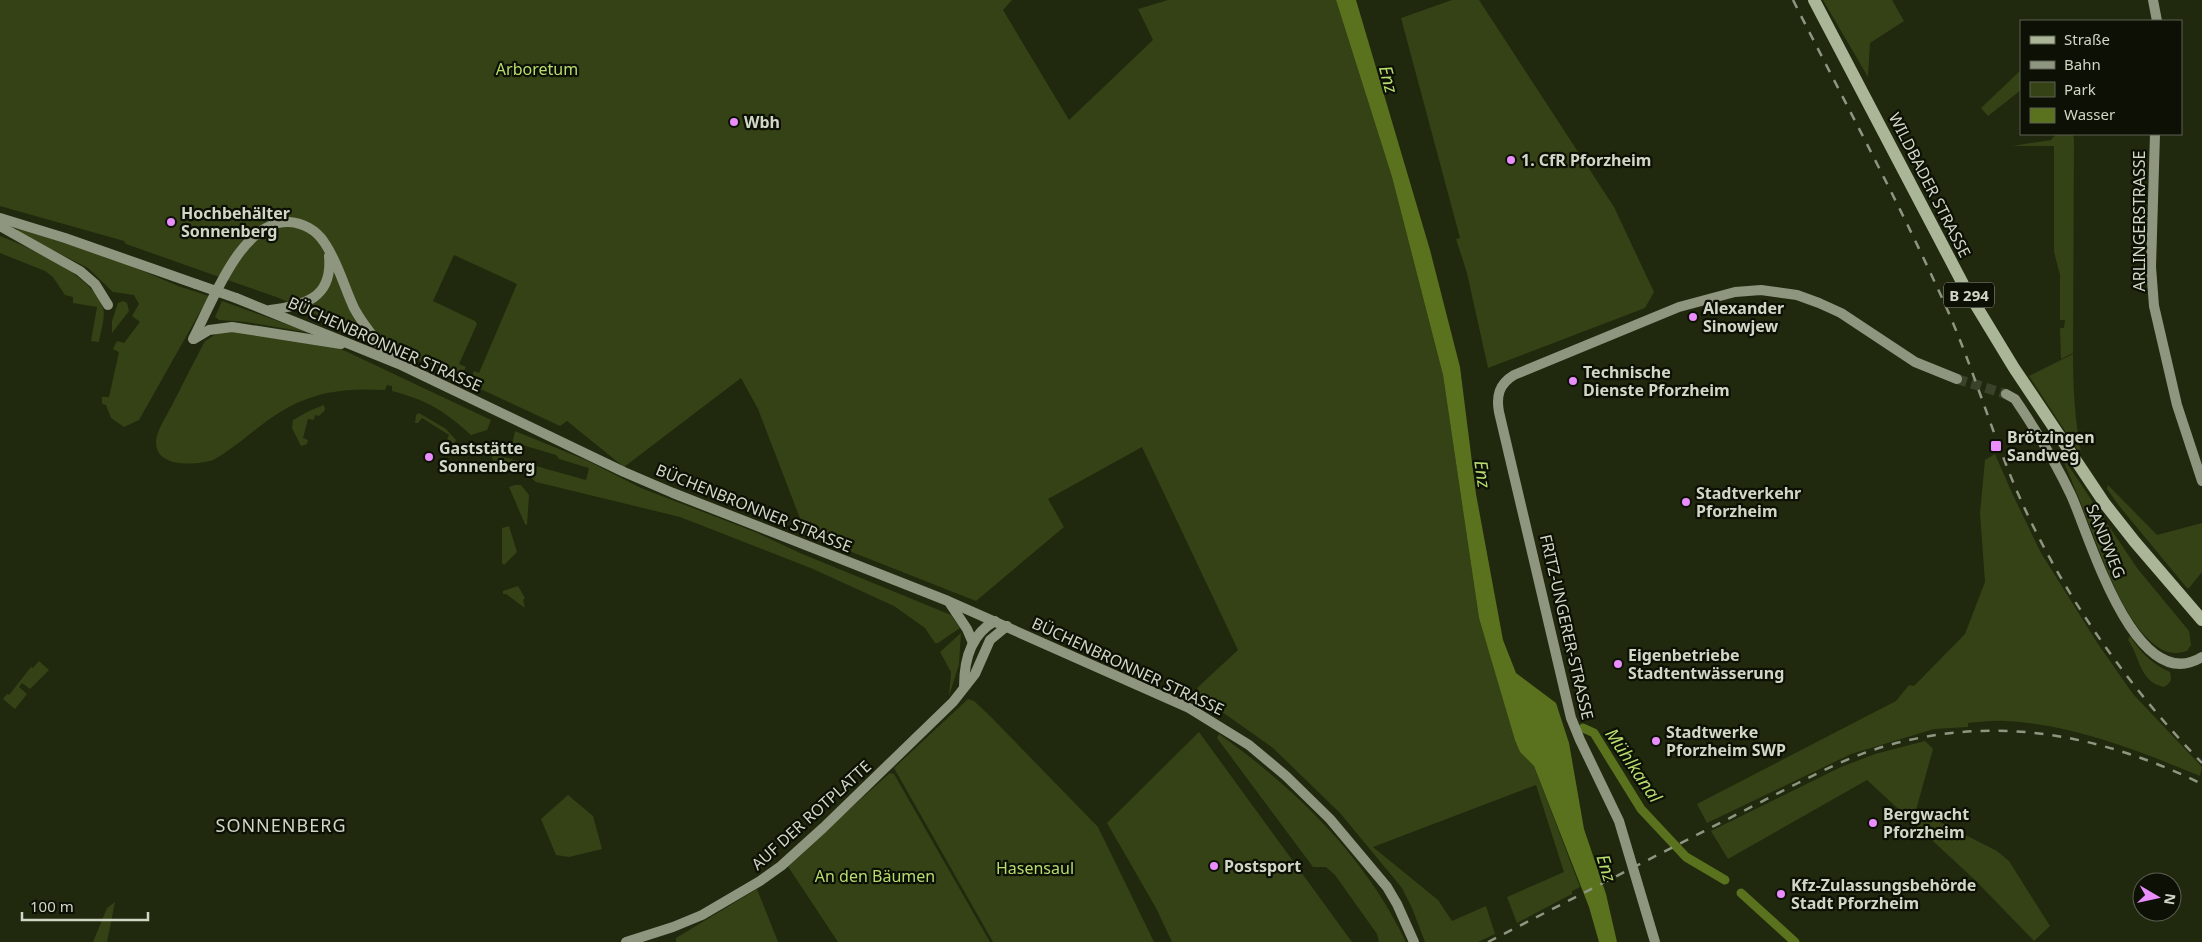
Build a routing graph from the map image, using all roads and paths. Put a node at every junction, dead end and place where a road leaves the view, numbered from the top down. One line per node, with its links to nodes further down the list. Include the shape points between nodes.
1 (1814, 0): 16 (main road, WILDBADER STRASSE / B 294, via 1963,284 2014,368 2105,504)
2 (2153, 0): 3 (main road)
3 (2158, 20)
4 (2155, 135): 14 (main road, ARLINGERSTRASSE, via 2151,257 2154,306 2177,405)
5 (0, 218): 9 (main road, BÜCHENBRONNER STRASSE, bridge)
6 (0, 226): 8 (main road, via 80,271 95,284)
7 (328, 248): 9 (main road, via 329,271 318,295 300,305); 10 (main road, via 313,230 303,225 281,222 261,229 237,256 194,339 209,330 232,327); 11 (main road, via 355,309)
8 (108, 305)
9 (270, 310): 10 (main road, BÜCHENBRONNER STRASSE)
10 (358, 346): 11 (main road, BÜCHENBRONNER STRASSE)
11 (394, 362): 15 (main road, BÜCHENBRONNER STRASSE, via 624,472)
12 (1957, 379): 24 (main road, FRITZ-UNGERER-STRASSE, via 1915,362 1819,302 1777,292 1735,292 1679,308 1514,375 1505,382 1497,398 1571,718 1619,821)
13 (2006, 394): 20 (main road, SANDWEG, via 2016,399 2055,462 2102,573 2119,609 2138,638 2154,654 2173,663 2186,664)
14 (2202, 481)
15 (948, 602): 17 (main road, BÜCHENBRONNER STRASSE); 19 (main road)
16 (2202, 620)
17 (995, 621): 18 (main road, BÜCHENBRONNER STRASSE); 19 (main road, via 985,626)
18 (1007, 626): 21 (main road, AUF DER ROTPLATTE, via 990,640 975,674); 23 (main road, BÜCHENBRONNER STRASSE, via 1188,708 1249,745 1304,793 1348,839 1397,904)
19 (973, 643): 21 (main road, via 964,671)
20 (2202, 656)
21 (964, 686): 22 (main road, AUF DER ROTPLATTE, via 940,716 781,866 708,911 673,927)
22 (626, 942)
23 (1414, 942)
24 (1655, 942)

